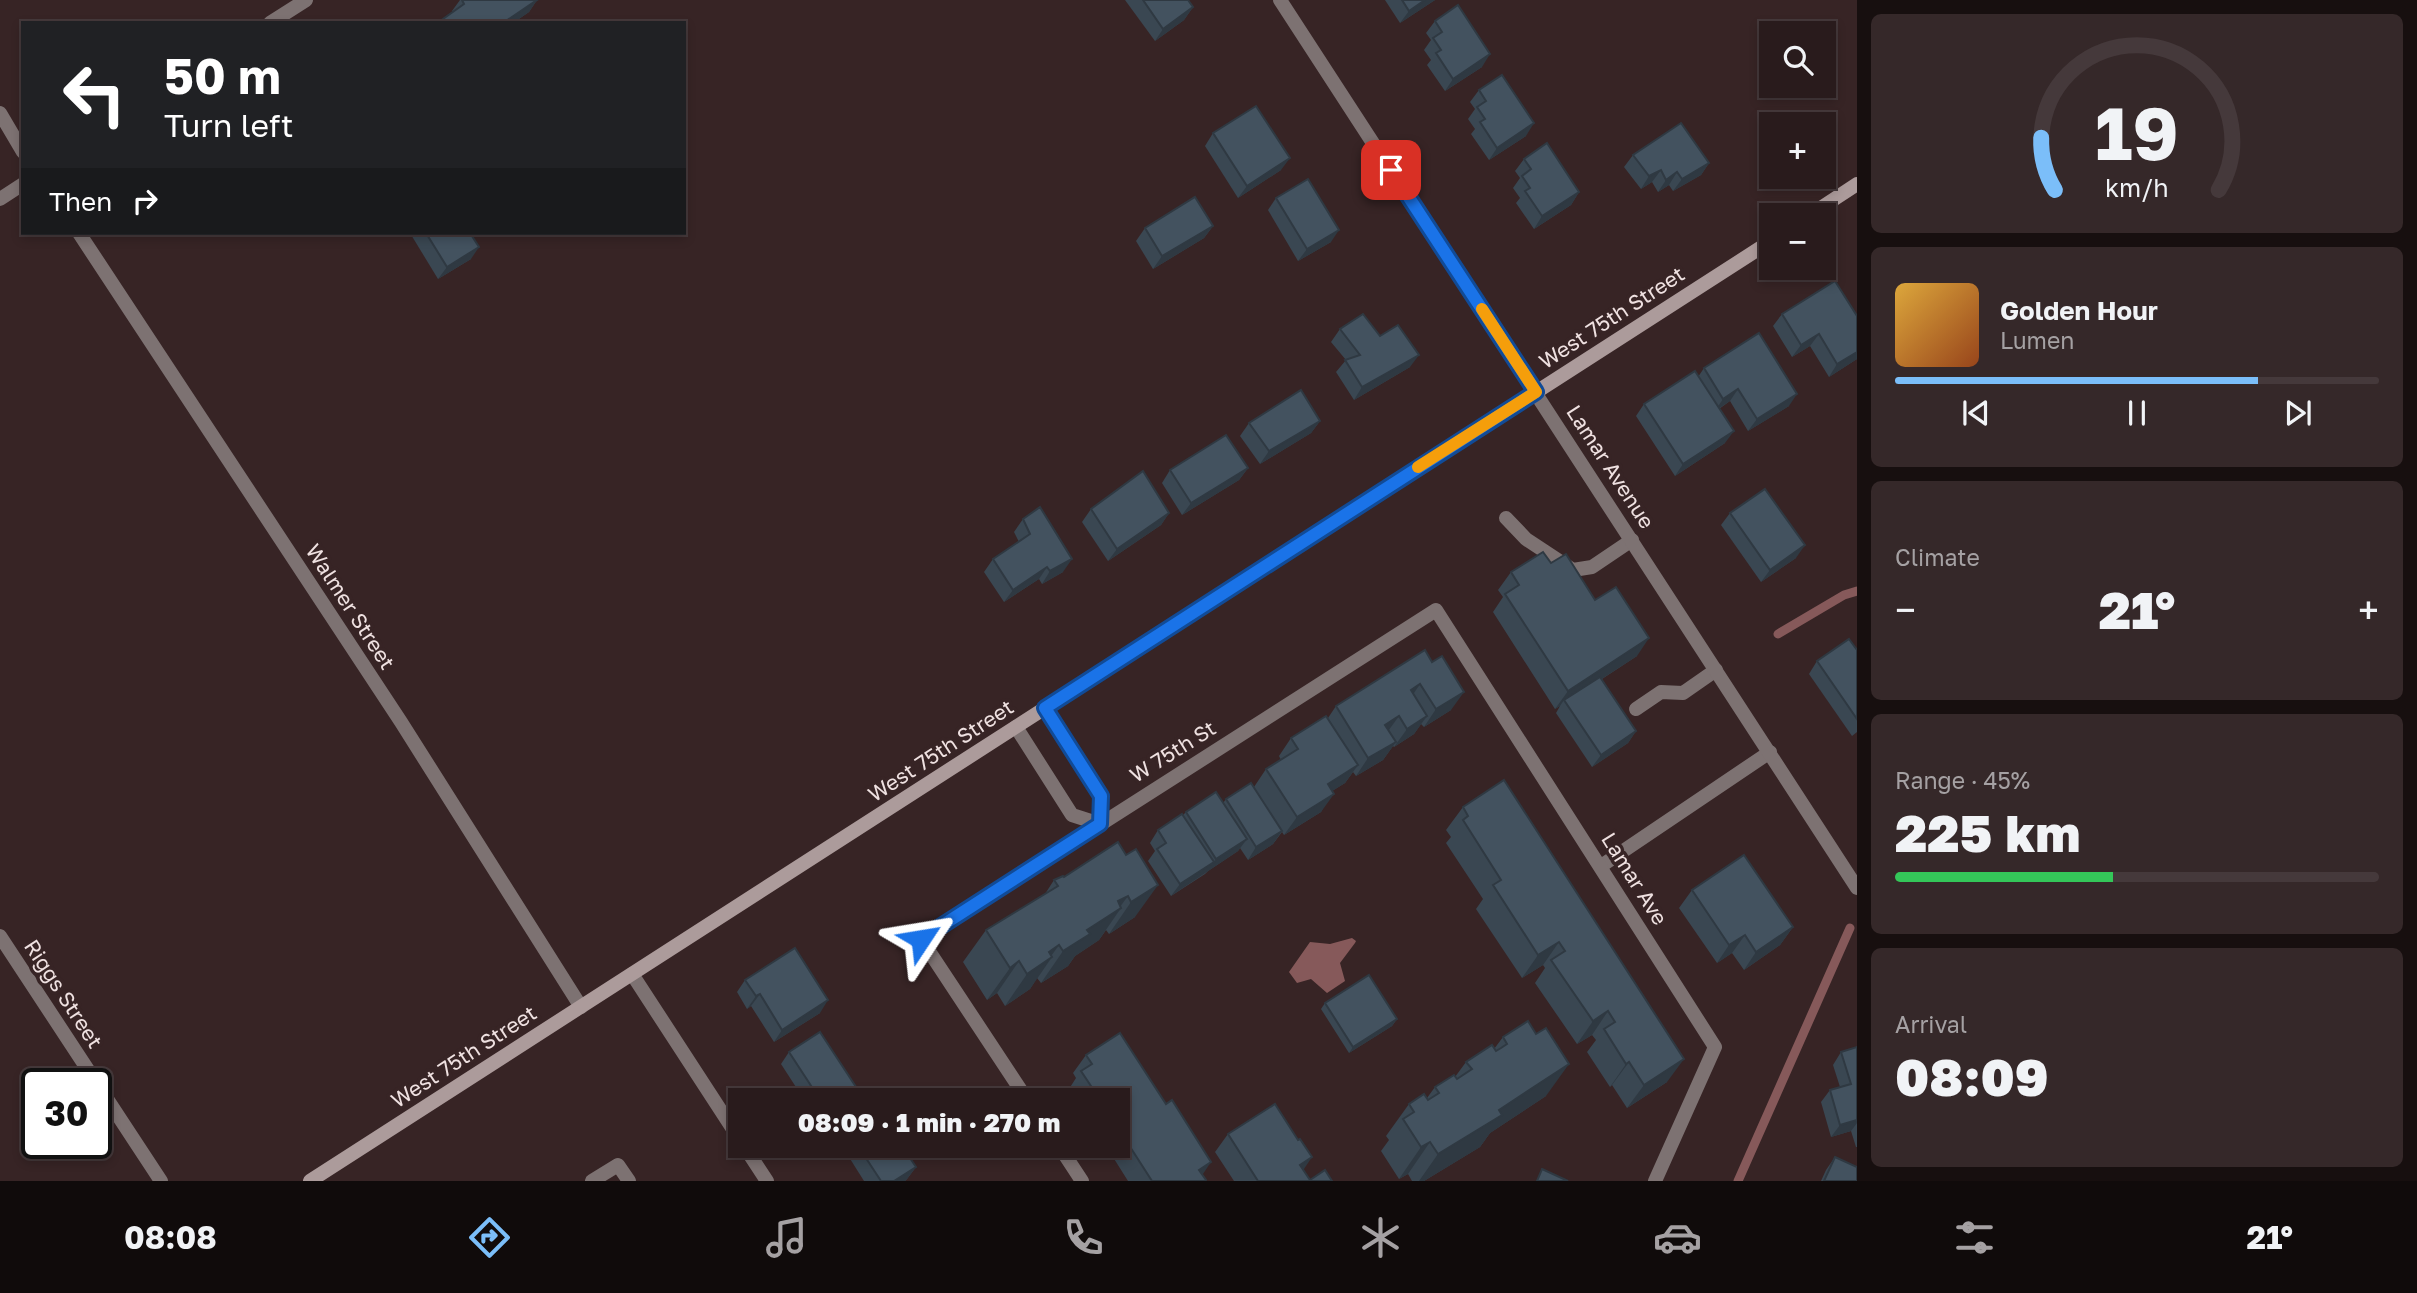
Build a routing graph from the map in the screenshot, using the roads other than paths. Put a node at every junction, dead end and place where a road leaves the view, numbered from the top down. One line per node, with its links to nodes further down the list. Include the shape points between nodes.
1 (306, 0): 3 (street)
2 (1280, 0): 12 (street, Lamar Avenue)
3 (273, 21)
4 (0, 113): 5 (street)
5 (21, 149)
6 (1857, 184): 9 (main road)
7 (21, 185): 8 (street)
8 (0, 198)
9 (1828, 203)
10 (80, 235): 26 (street, Walmer Street, via 401,722)
11 (1759, 249): 12 (main road, West 75th Street)
12 (1536, 392): 14 (street, Lamar Avenue); 17 (main road, West 75th Street)
13 (1506, 518): 14 (street, via 1526,539 1573,570 1592,567)
14 (1632, 540): 16 (street, Lamar Avenue)
15 (1436, 610): 21 (street, W 75th St); 22 (street, Lamar Ave)
16 (1716, 670): 18 (street, via 1684,693 1661,692); 20 (street, Lamar Avenue)
17 (1045, 708): 19 (main road, West 75th Street); 21 (street, via 1101,796)
18 (1636, 709)
19 (1016, 727): 21 (street, via 1072,815); 25 (main road, West 75th Street)
20 (1770, 752): 22 (street); 23 (street, Lamar Avenue)
21 (1100, 824): 27 (street, W 75th St, via 921,939)
22 (1601, 866): 37 (street, Lamar Ave, via 1715,1047)
23 (1857, 888)
24 (0, 936): 31 (street, Riggs Street)
25 (632, 974): 26 (main road, West 75th Street); 28 (street)
26 (581, 1007): 32 (main road, West 75th Street)
27 (1019, 1088)
28 (728, 1122)
29 (752, 1158): 35 (street)
30 (1067, 1158): 36 (street)
31 (161, 1181)
32 (310, 1181)
33 (592, 1181): 34 (street, via 618,1165)
34 (629, 1181)
35 (767, 1181)
36 (1082, 1181)
37 (1655, 1181)

